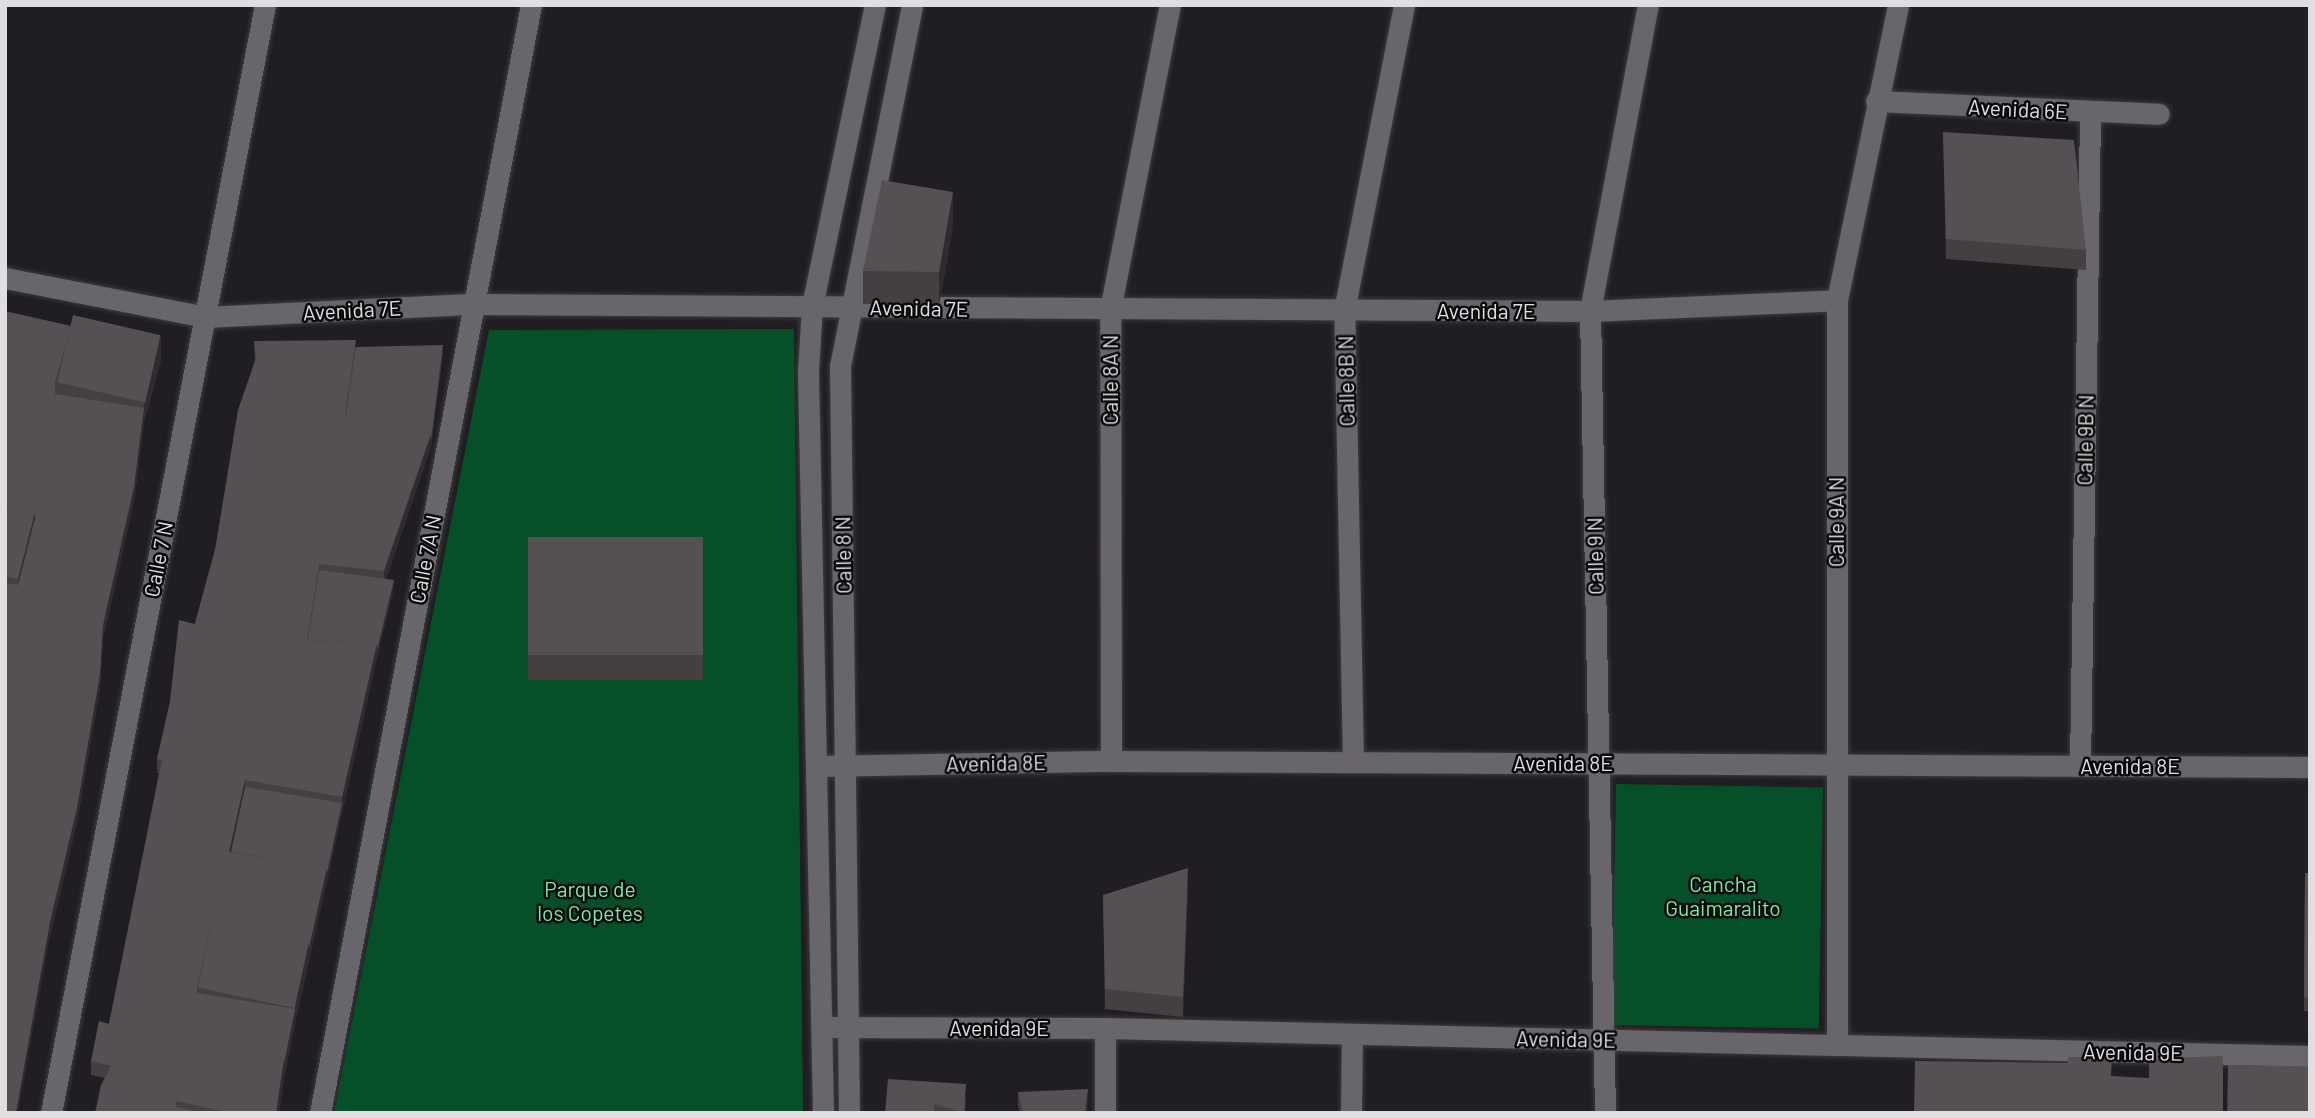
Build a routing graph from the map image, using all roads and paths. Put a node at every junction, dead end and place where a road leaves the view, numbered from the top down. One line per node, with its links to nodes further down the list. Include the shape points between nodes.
1 (265, 5): 20 (street, Calle 7 N)
2 (531, 5): 14 (street, Calle 7A N)
3 (875, 5): 15 (street, Calle 8 N)
4 (912, 5): 16 (street, Calle 8 N)
5 (1170, 5): 17 (street, Calle 8A N)
6 (1404, 5): 18 (street, Calle 8B N)
7 (1648, 5): 19 (street, Calle 9 N)
8 (1898, 5): 9 (street, Calle 9A N)
9 (1877, 101): 10 (street, Avenida 6E); 13 (street, Calle 9A N)
10 (2090, 114): 11 (street, Avenida 6E); 27 (street, Calle 9B N)
11 (2159, 114)
12 (5, 278): 20 (street, Avenida 7E)
13 (1836, 300): 19 (street, Avenida 7E); 25 (street, Calle 9A N)
14 (474, 304): 15 (street, Avenida 7E); 20 (street, Avenida 7E); 37 (street, Calle 7A N)
15 (812, 306): 16 (street, Avenida 7E); 26 (street, Calle 8 N, via 808,371)
16 (850, 308): 17 (street, Avenida 7E); 24 (street, Calle 8 N, via 840,366)
17 (1110, 310): 18 (street, Avenida 7E); 21 (street, Calle 8A N)
18 (1344, 311): 19 (street, Avenida 7E); 22 (street, Calle 8B N)
19 (1590, 311): 23 (street, Calle 9 N)
20 (205, 317): 36 (street, Calle 7 N)
21 (1111, 761): 22 (street, Avenida 8E); 24 (street, Avenida 8E)
22 (1353, 762): 23 (street, Avenida 8E)
23 (1599, 764): 25 (street, Avenida 8E); 33 (street, Calle 9 N)
24 (848, 765): 26 (street, Avenida 8E); 30 (street, Calle 8 N)
25 (1836, 765): 27 (street, Avenida 8E); 34 (street, Calle 9A N)
26 (816, 766): 29 (street, Calle 8 N)
27 (2080, 766): 28 (street, Avenida 8E)
28 (2310, 767)
29 (823, 1027): 30 (street, Avenida 9E); 38 (street, Calle 8 N)
30 (851, 1027): 31 (street, Avenida 9E); 39 (street, Calle 8 N)
31 (1105, 1028): 32 (street, Avenida 9E); 40 (street)
32 (1352, 1034): 33 (street, Avenida 9E); 41 (street)
33 (1605, 1040): 34 (street, Avenida 9E); 42 (street, Calle 9 N)
34 (1837, 1045): 35 (street, Avenida 9E)
35 (2310, 1056)
36 (51, 1113)
37 (320, 1113)
38 (823, 1113)
39 (849, 1113)
40 (1105, 1113)
41 (1351, 1113)
42 (1605, 1113)

